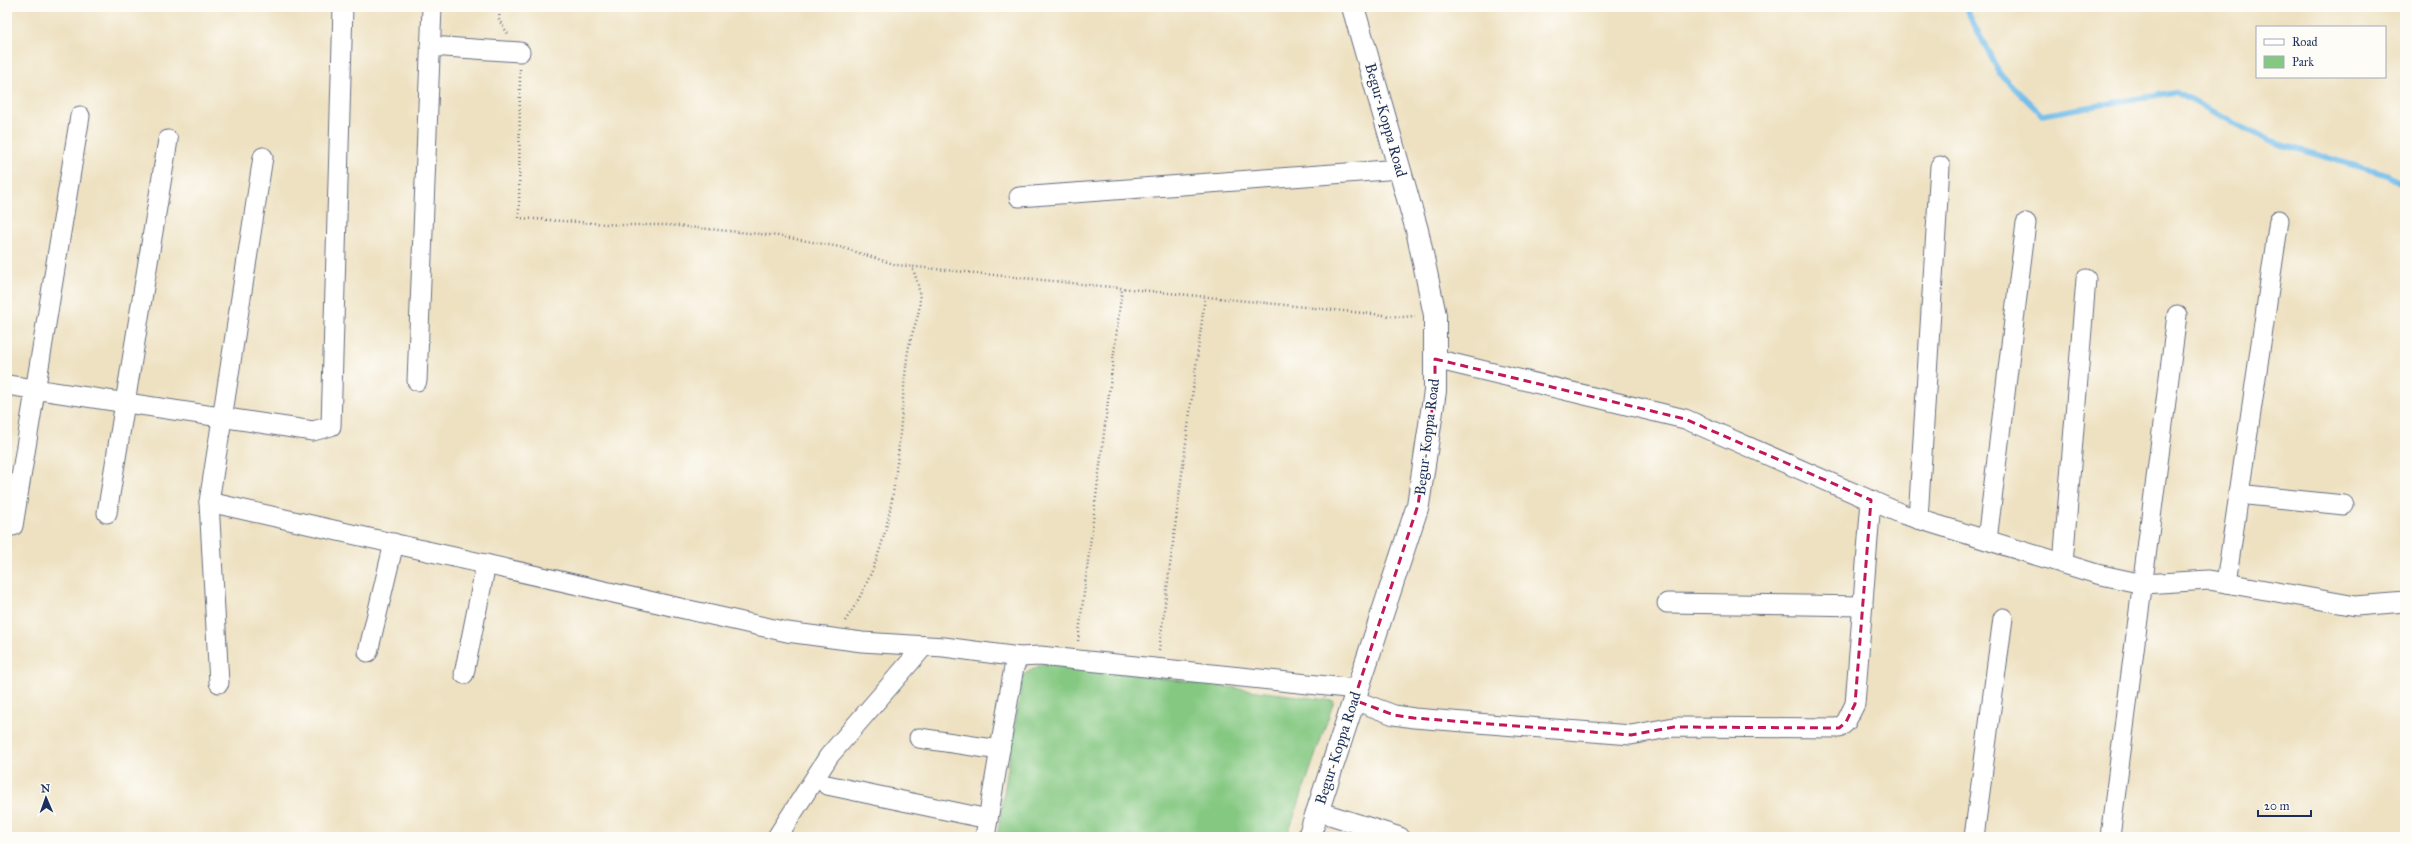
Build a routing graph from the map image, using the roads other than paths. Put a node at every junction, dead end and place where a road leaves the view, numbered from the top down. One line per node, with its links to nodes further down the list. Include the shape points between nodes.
1 (343, 7): 21 (street, via 331,426 313,431)
2 (432, 7): 4 (street)
3 (1353, 7): 10 (main road, Begur-Koppa Road)
4 (430, 46): 5 (street); 17 (street)
5 (520, 52)
6 (80, 116): 19 (street)
7 (168, 140): 20 (street)
8 (263, 157): 21 (street)
9 (1940, 166): 27 (street)
10 (1400, 169): 11 (street); 16 (main road, Begur-Koppa Road, via 1417,230 1435,315)
11 (1019, 197)
12 (2279, 220): 22 (street)
13 (2026, 223): 29 (street)
14 (2086, 279): 32 (street)
15 (2177, 315): 33 (street)
16 (1435, 359): 23 (street, via 1685,419); 44 (main road, Begur-Koppa Road, via 1435,391 1418,505)
17 (417, 381)
18 (7, 385): 19 (street)
19 (36, 390): 20 (street); 28 (street)
20 (125, 403): 21 (street); 26 (street)
21 (222, 417): 24 (street)
22 (2238, 494): 25 (street); 34 (street)
23 (1871, 500): 27 (street); 37 (street)
24 (210, 502): 30 (street); 43 (street)
25 (2344, 505)
26 (107, 513)
27 (1918, 519): 29 (street)
28 (13, 526)
29 (1987, 540): 32 (street)
30 (394, 543): 31 (street); 40 (street)
31 (486, 564): 39 (street, via 787,632); 42 (street)
32 (2063, 564): 33 (street)
33 (2144, 584): 34 (street, via 2209,580); 54 (street)
34 (2226, 584): 35 (street, via 2356,606)
35 (2405, 602)
36 (1667, 603): 37 (street)
37 (1863, 606): 44 (street, via 1855,704 1846,722 1838,728 1674,727 1631,735 1414,718 1394,715)
38 (2003, 618): 53 (street)
39 (924, 646): 41 (street); 50 (street, via 829,756)
40 (368, 652)
41 (1019, 656): 44 (street, via 1156,668); 46 (street, via 1014,667)
42 (464, 674)
43 (219, 683)
44 (1355, 694): 48 (main road, Begur-Koppa Road)
45 (919, 738): 46 (street)
46 (1000, 750): 49 (street)
47 (827, 785): 49 (street)
48 (1317, 811): 51 (main road, Begur-Koppa Road); 52 (street)
49 (987, 828)
50 (777, 837)
51 (1309, 837)
52 (1400, 837)
53 (1974, 837)
54 (2110, 837)

